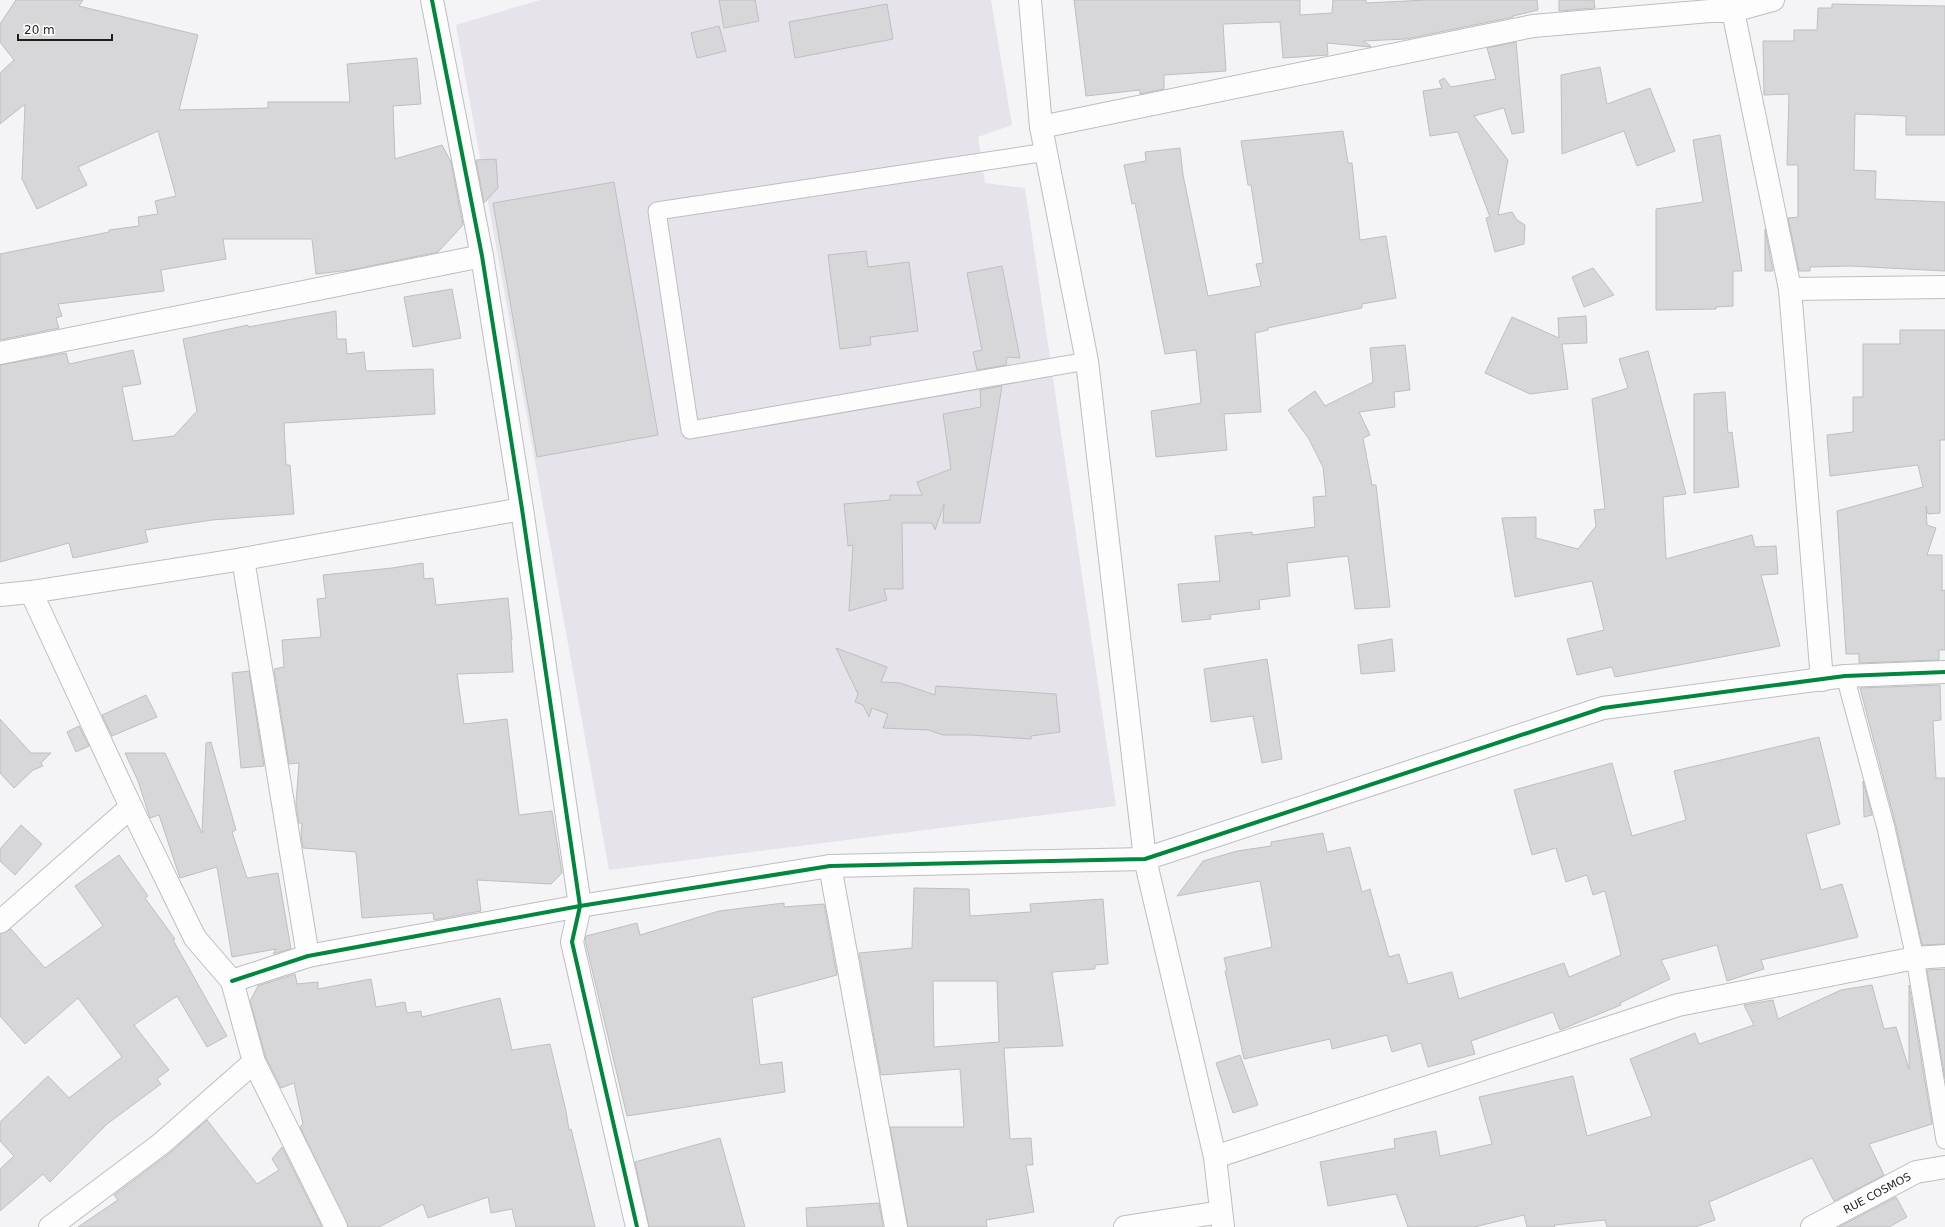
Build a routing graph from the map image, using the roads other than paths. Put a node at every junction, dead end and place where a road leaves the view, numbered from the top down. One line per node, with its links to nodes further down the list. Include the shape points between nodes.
1 (432, 0): 8 (street)
2 (1030, 0): 6 (street)
3 (1774, 0): 5 (street)
4 (1710, 5): 5 (street); 6 (street, via 1533,26)
5 (1734, 11): 10 (street)
6 (1041, 128): 7 (street)
7 (1047, 152): 12 (street); 12 (lane, via 657,210 690,430)
8 (482, 256): 11 (street); 13 (street)
9 (1945, 287): 10 (street)
10 (1790, 289): 19 (street)
11 (0, 352)
12 (1087, 361): 21 (street)
13 (522, 509): 14 (street); 23 (street)
14 (242, 559): 15 (street); 25 (street)
15 (31, 592): 16 (street); 20 (street)
16 (0, 595)
17 (1945, 672): 18 (street)
18 (1844, 676): 19 (street); 27 (lane, via 1886,828)
19 (1822, 680): 21 (street, via 1603,708)
20 (131, 808): 24 (street); 28 (street, via 195,938)
21 (1146, 859): 22 (street); 31 (street)
22 (830, 866): 23 (street); 37 (street)
23 (580, 906): 25 (street); 36 (street, via 572,942)
24 (0, 922)
25 (308, 956): 28 (street)
26 (1945, 956): 27 (street)
27 (1915, 958): 30 (lane); 31 (street, via 1678,1005)
28 (232, 981): 29 (street)
29 (254, 1062): 34 (street, via 162,1143); 35 (street)
30 (1945, 1140)
31 (1215, 1157): 33 (street)
32 (1945, 1167): 39 (street, RUE COSMOS, via 1916,1172)
33 (1222, 1220): 38 (street)
34 (50, 1227)
35 (336, 1227)
36 (637, 1227)
37 (896, 1227)
38 (1125, 1227)
39 (1812, 1227)

